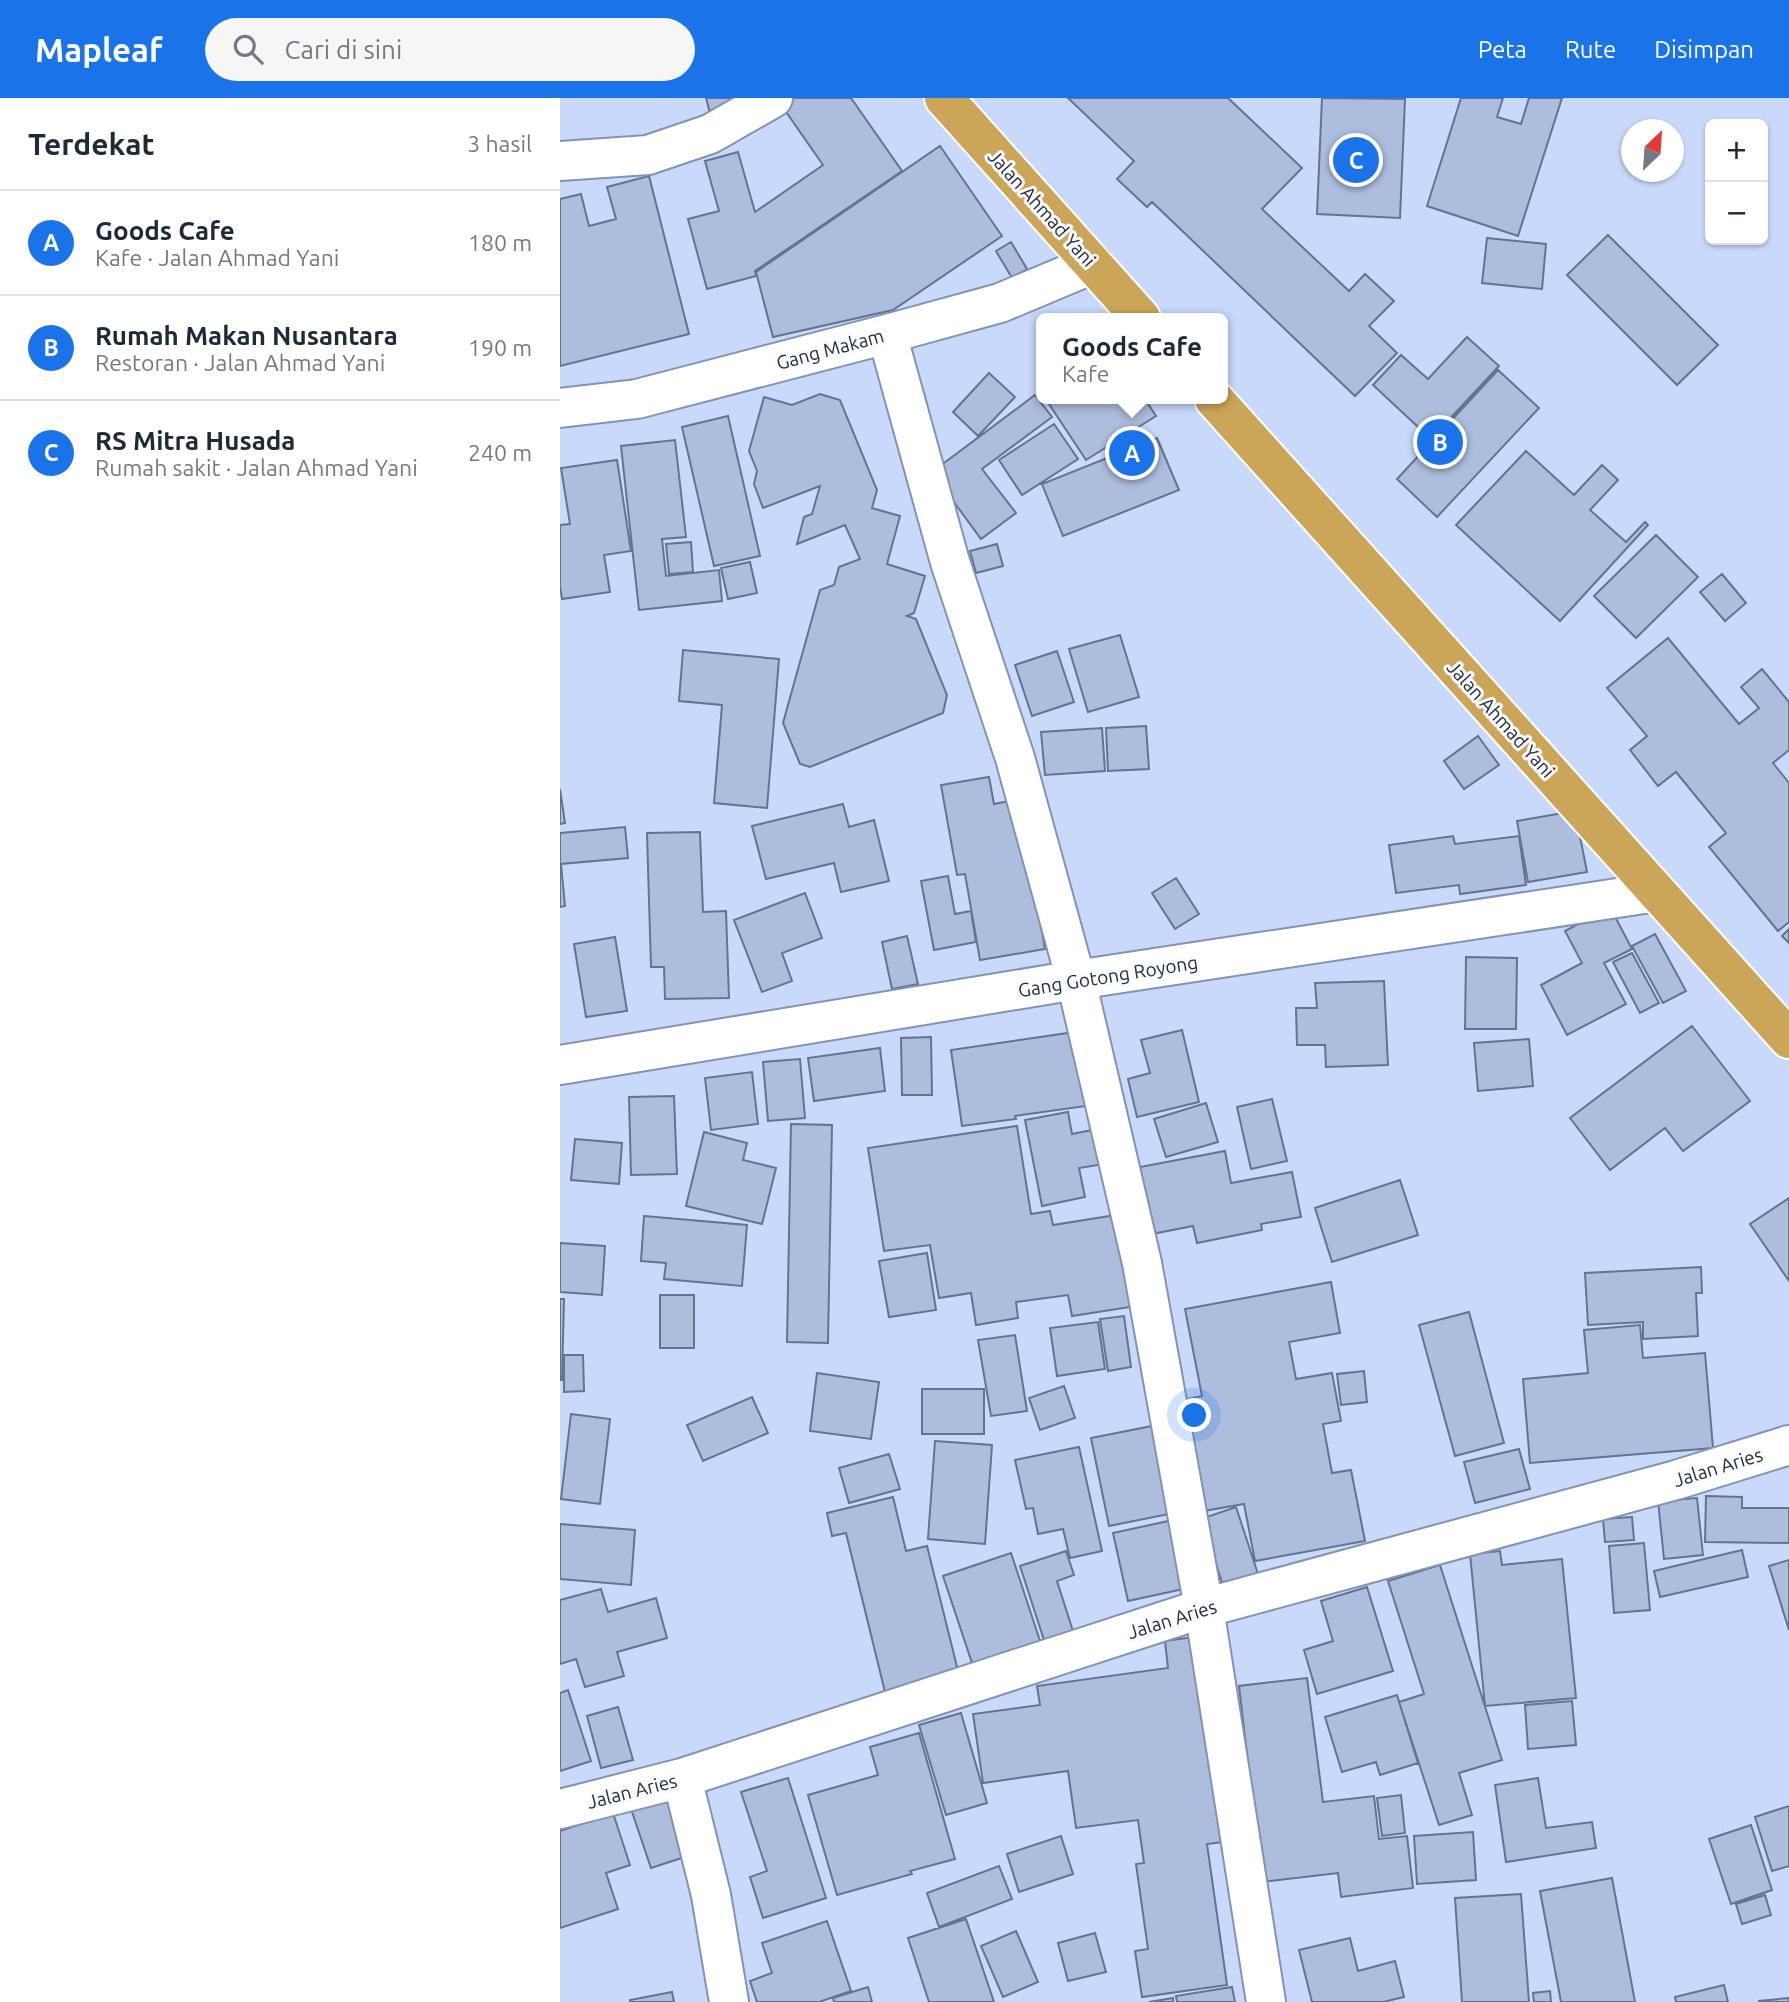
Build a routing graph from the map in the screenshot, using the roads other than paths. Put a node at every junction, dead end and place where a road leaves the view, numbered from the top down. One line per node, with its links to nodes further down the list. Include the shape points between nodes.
1 (773, 98): 3 (street, via 710,134 648,155)
2 (944, 98): 4 (highway, Jalan Ahmad Yani)
3 (560, 161)
4 (1093, 264): 5 (highway, Jalan Ahmad Yani); 6 (street, Gang Makam, via 1000,303)
5 (1137, 313)
6 (887, 334): 8 (street, Gang Makam, via 637,399); 10 (street, via 950,562 1015,758)
7 (1218, 404): 9 (highway, Jalan Ahmad Yani)
8 (560, 408)
9 (1657, 892): 10 (street, Gang Gotong Royong); 11 (highway, Jalan Ahmad Yani)
10 (1076, 980): 12 (street, Gang Gotong Royong); 14 (street, via 1142,1264)
11 (1789, 1039)
12 (560, 1065)
13 (1789, 1445): 14 (street, Jalan Aries)
14 (1204, 1608): 15 (street, Jalan Aries); 18 (street)
15 (682, 1778): 16 (street, Jalan Aries); 17 (street, via 711,1895)
16 (560, 1809)
17 (729, 2002)
18 (1266, 2002)

